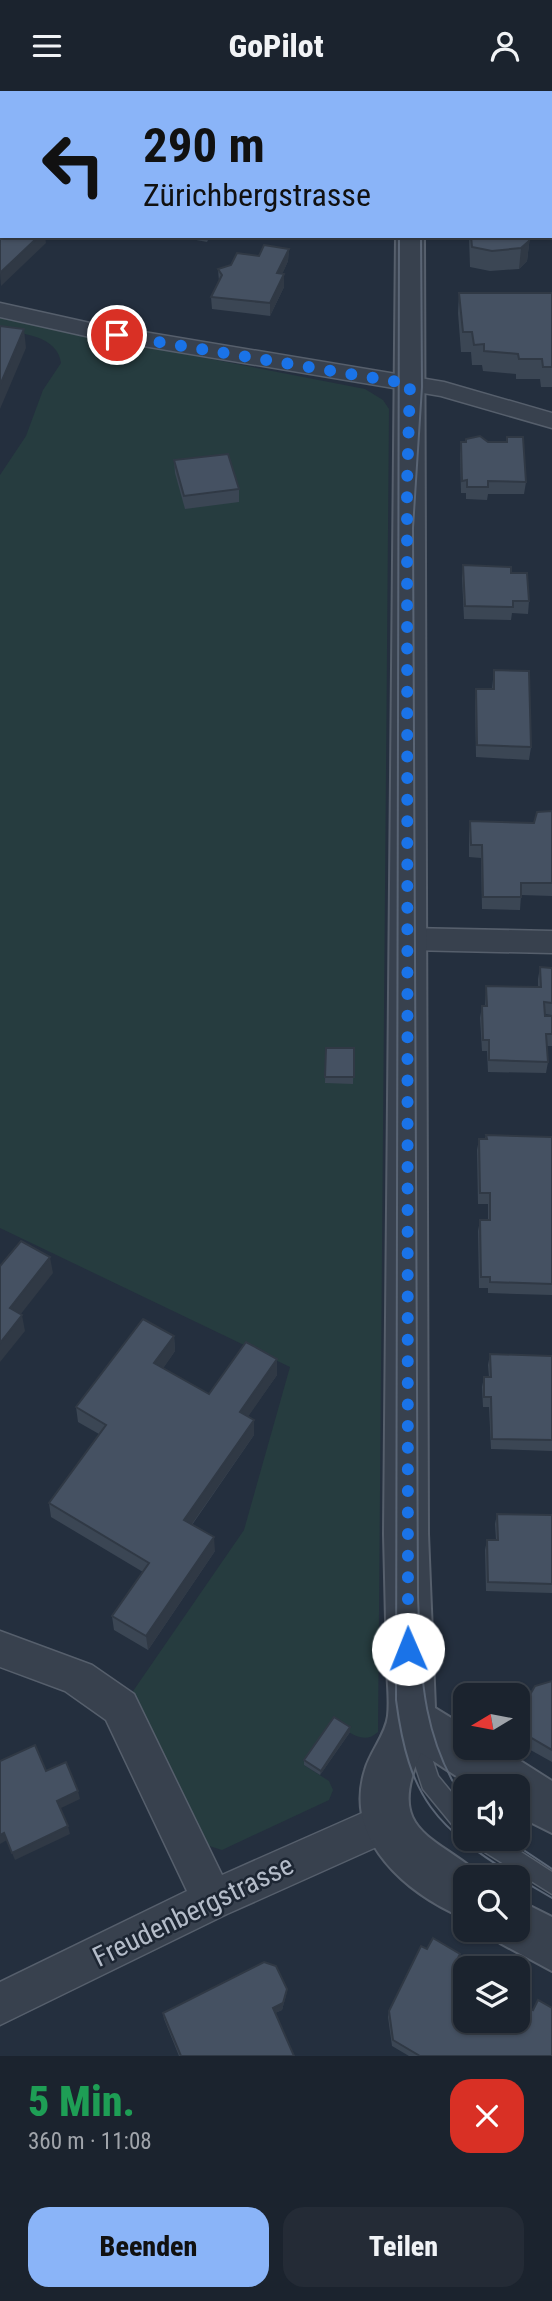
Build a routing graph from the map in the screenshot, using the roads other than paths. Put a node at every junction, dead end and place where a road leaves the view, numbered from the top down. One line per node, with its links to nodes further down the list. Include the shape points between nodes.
1 (410, 238): 3 (street)
2 (0, 310): 3 (street, via 90,330)
3 (410, 384): 4 (street, via 444,389); 5 (street)
4 (552, 421)
5 (408, 939): 6 (street); 8 (street, via 406,1534)
6 (552, 942)
7 (0, 1650): 17 (street, via 73,1674 120,1707)
8 (412, 1720): 9 (street); 12 (lane, via 426,1773); 13 (street, via 388,1769)
9 (497, 1774)
10 (530, 1795): 11 (street)
11 (552, 1809)
12 (453, 1812)
13 (387, 1822): 16 (street, via 412,1857); 17 (street, Freudenbergstrasse)
14 (501, 1851): 15 (lane)
15 (552, 1884)
16 (453, 1885)
17 (213, 1900): 20 (street, Freudenbergstrasse)
18 (530, 1932): 19 (street)
19 (552, 1946)
20 (0, 2004)

